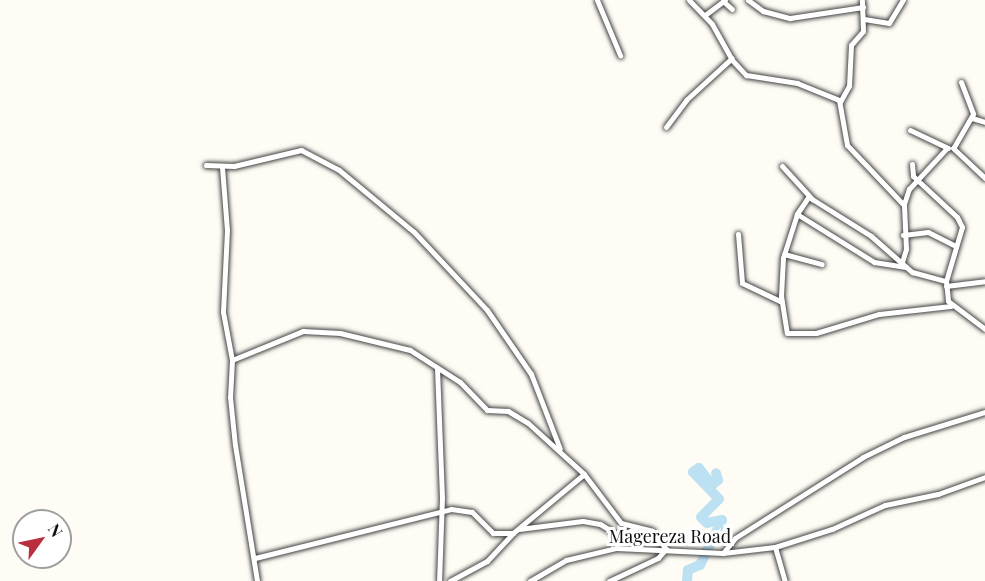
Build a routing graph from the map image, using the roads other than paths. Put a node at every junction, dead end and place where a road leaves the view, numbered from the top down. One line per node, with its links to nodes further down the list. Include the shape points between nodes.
1 (597, 0): 11 (street)
2 (689, 0): 9 (street)
3 (748, 0): 7 (street, via 763,11 790,18)
4 (862, 0): 7 (street)
5 (903, 0): 10 (street, via 889,23)
6 (724, 1): 8 (street); 9 (street)
7 (863, 7): 10 (street)
8 (732, 9)
9 (705, 15): 12 (street)
10 (864, 19): 14 (street, via 863,31 851,45 849,86)
11 (620, 55)
12 (732, 58): 14 (street, via 750,76 798,83); 17 (street, via 686,100)
13 (961, 82): 15 (street)
14 (840, 102): 27 (street, via 847,145)
15 (972, 118): 16 (street); 19 (street)
16 (985, 122)
17 (666, 127)
18 (910, 130): 19 (street)
19 (950, 148): 24 (street); 25 (street)
20 (206, 165): 23 (street)
21 (782, 165): 26 (street)
22 (912, 165): 25 (street, via 910,171)
23 (222, 167): 41 (street, via 226,223 223,312); 44 (street, via 308,151 339,170 414,232 487,310 531,374)
24 (985, 178)
25 (917, 180): 27 (street, via 906,193); 31 (street, via 957,217 962,227)
26 (809, 196): 28 (street); 33 (street)
27 (904, 204): 30 (street)
28 (797, 214): 32 (street); 35 (street, via 874,262)
29 (738, 234): 38 (street, via 742,284)
30 (903, 235): 31 (street, via 928,232); 33 (street, via 906,249)
31 (956, 246): 37 (street)
32 (784, 254): 34 (street); 38 (street)
33 (902, 262): 35 (street)
34 (822, 264)
35 (907, 267): 37 (street)
36 (985, 281): 37 (street)
37 (946, 284): 39 (street)
38 (782, 302): 39 (street, via 790,335 816,333 879,314)
39 (951, 306): 40 (street)
40 (985, 329)
41 (232, 360): 42 (street, via 303,331 321,331 403,348); 53 (street, via 231,408)
42 (437, 368): 44 (street, via 460,382 484,408 512,412); 47 (street)
43 (985, 412): 52 (street, via 904,437 863,457 735,538)
44 (561, 450): 45 (street)
45 (584, 474): 48 (street, via 617,520); 49 (street)
46 (985, 477): 50 (street, Magereza Road, via 938,494 885,505 832,529)
47 (442, 511): 49 (street, via 468,510 493,533); 53 (street); 55 (street)
48 (634, 529): 49 (street, via 617,535 600,524 583,521); 51 (street, via 652,531)
49 (515, 532): 56 (street, via 487,561)
50 (775, 547): 52 (street, Magereza Road); 59 (street)
51 (666, 549): 52 (street, Magereza Road); 57 (street, Magereza Road, via 616,548 576,556); 58 (street, via 662,556)
52 (723, 553)
53 (255, 558): 54 (street)
54 (257, 581)
55 (439, 581)
56 (450, 581)
57 (530, 581)
58 (609, 581)
59 (785, 581)

